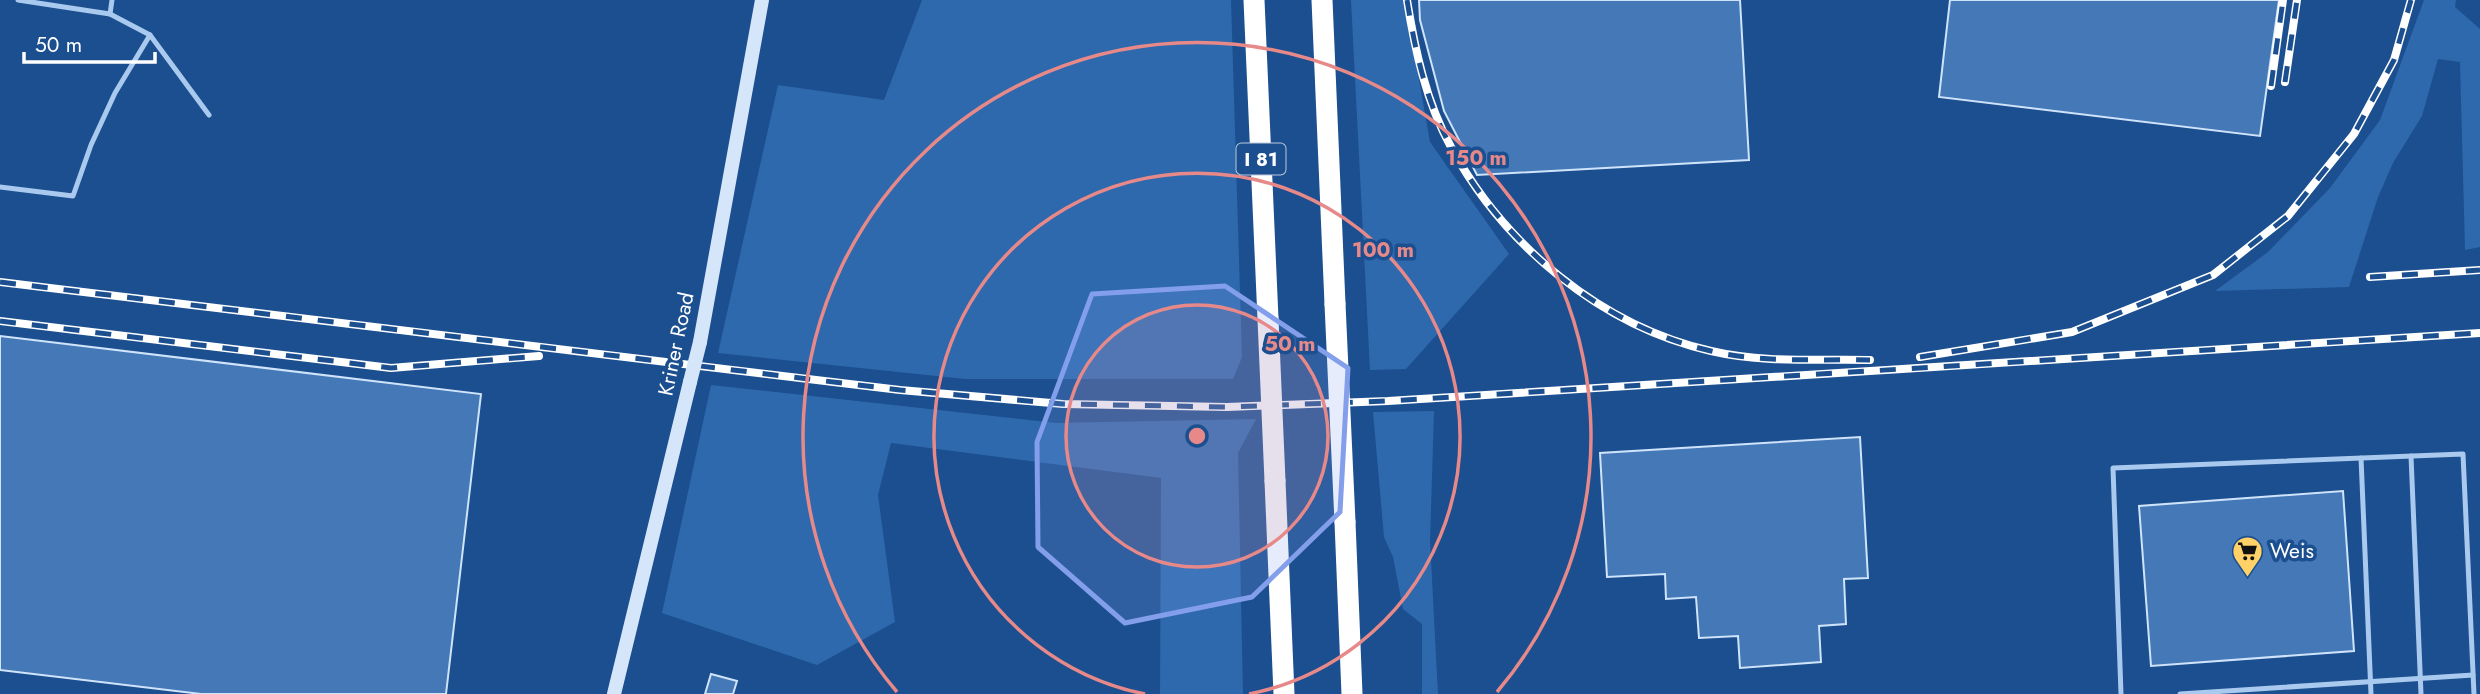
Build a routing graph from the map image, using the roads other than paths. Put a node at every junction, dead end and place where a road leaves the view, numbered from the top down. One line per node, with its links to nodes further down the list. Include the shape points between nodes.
1 (18, 0): 6 (lane)
2 (112, 0): 6 (lane)
3 (762, 0): 16 (street, Kriner Road, bridge, via 700,342)
4 (1254, 0): 17 (highway, I 81, bridge)
5 (1322, 0): 18 (highway, bridge)
6 (110, 14): 7 (lane)
7 (150, 35): 8 (lane); 9 (lane, via 115,93 73,196)
8 (209, 115)
9 (0, 187)
10 (2411, 456): 11 (lane); 12 (lane, via 2463,454); 13 (lane)
11 (2361, 458): 14 (lane); 19 (lane, via 2113,468)
12 (2473, 675): 13 (lane); 24 (lane)
13 (2421, 678): 14 (lane); 23 (lane)
14 (2370, 681): 15 (lane); 22 (lane)
15 (2319, 685): 20 (lane); 21 (lane)
16 (614, 694)
17 (1284, 694)
18 (1352, 694)
19 (2121, 694)
20 (2180, 694)
21 (2319, 694)
22 (2371, 694)
23 (2421, 694)
24 (2474, 694)

